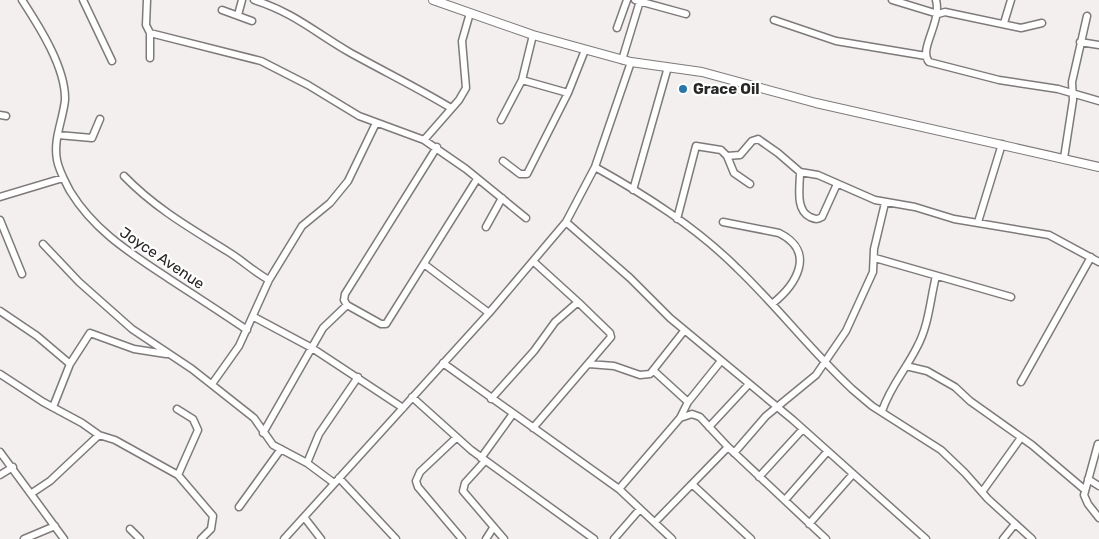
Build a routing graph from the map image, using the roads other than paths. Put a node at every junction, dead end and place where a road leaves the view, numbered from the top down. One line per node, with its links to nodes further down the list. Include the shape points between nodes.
1 (22, 0): 42 (street, Joyce Avenue, via 45,38 64,86 65,100)
2 (83, 0): 31 (street)
3 (146, 0): 23 (street, via 146,25)
4 (242, 0): 16 (street)
5 (258, 0): 38 (street, via 294,16)
6 (433, 0): 13 (main road)
7 (628, 0): 22 (street)
8 (637, 0): 14 (street); 30 (street)
9 (892, 0): 15 (street)
10 (936, 0): 15 (street)
11 (1011, 0): 21 (street)
12 (222, 10): 16 (street)
13 (470, 12): 24 (main road); 38 (street, via 462,41 466,88)
14 (686, 14)
15 (938, 14): 21 (street, via 945,12); 28 (street)
16 (238, 15): 19 (street)
17 (1087, 16): 25 (street)
18 (774, 20): 28 (street, via 836,41)
19 (252, 21)
20 (1042, 23): 21 (street, via 1022,28)
21 (1004, 24)
22 (617, 28)
23 (150, 33): 29 (street); 41 (street, via 261,61)
24 (533, 35): 27 (main road); 34 (street)
25 (1080, 42): 26 (street); 36 (street)
26 (1099, 45)
27 (586, 50): 30 (main road); 35 (street)
28 (926, 56): 36 (street, via 929,62 942,67)
29 (150, 58)
30 (622, 60): 32 (main road)
31 (112, 61)
32 (631, 62): 33 (main road); 49 (street)
33 (668, 66): 44 (main road, via 824,105); 57 (street)
34 (522, 80): 35 (street); 40 (street)
35 (568, 93): 48 (street, via 527,174 520,174)
36 (1072, 94): 37 (street); 47 (street)
37 (1099, 101)
38 (451, 108): 43 (street)
39 (100, 119): 42 (street, via 92,138)
40 (501, 120)
41 (376, 123): 43 (street); 76 (street, via 348,181 330,203 302,226)
42 (58, 135): 53 (street, Joyce Avenue, via 57,161)
43 (424, 140): 45 (street)
44 (1002, 144): 47 (main road); 66 (street)
45 (437, 147): 54 (street); 80 (street, via 344,294)
46 (727, 156): 51 (street, via 741,154 758,139); 55 (street, via 734,173); 62 (street, via 721,150 696,146)
47 (1064, 158): 50 (main road)
48 (503, 160)
49 (595, 167): 57 (street); 64 (street)
50 (1099, 167)
51 (800, 172): 56 (street, via 818,175); 56 (street, via 801,208 804,214 815,219 822,217)
52 (124, 176): 76 (street, via 143,196 180,223)
53 (63, 178): 58 (street); 84 (street, Joyce Avenue, via 84,211 122,248)
54 (477, 179): 59 (street); 73 (street)
55 (750, 184)
56 (837, 184): 60 (street)
57 (632, 190): 62 (street)
58 (0, 196)
59 (502, 198): 61 (street); 67 (street)
60 (886, 203): 66 (street); 70 (street, via 876,235)
61 (526, 218)
62 (677, 219): 79 (street, via 713,245)
63 (0, 220): 74 (street)
64 (566, 222): 71 (street); 85 (street)
65 (722, 222): 79 (street, via 778,233 786,237 797,251 798,274 790,288)
66 (978, 222): 69 (street, via 1049,235)
67 (486, 227)
68 (43, 244): 87 (street, via 119,319)
69 (1091, 257): 72 (street); 97 (street)
70 (875, 258): 75 (street); 90 (street, via 873,272 860,303)
71 (534, 262): 78 (street); 82 (street)
72 (1099, 262)
73 (424, 264): 80 (street, via 386,324); 82 (street)
74 (22, 274)
75 (936, 276): 77 (street); 93 (street, via 928,319)
76 (269, 280): 83 (street)
77 (1011, 297)
78 (578, 302): 92 (street, via 611,337); 101 (street, via 554,322 534,352)
79 (772, 304): 90 (street)
80 (347, 305): 86 (street, via 326,323)
81 (0, 311): 91 (street)
82 (489, 312): 89 (street)
83 (254, 317): 84 (street); 86 (street)
84 (247, 330): 98 (street)
85 (684, 331): 88 (street); 94 (street)
86 (312, 348): 96 (street); 113 (street)
87 (167, 354): 91 (street, via 134,349 92,332); 98 (street)
88 (721, 362): 99 (street); 102 (street)
89 (443, 363): 100 (street); 101 (street)
90 (826, 363): 104 (street); 107 (street, via 852,389)
91 (70, 364): 103 (street)
92 (589, 364): 94 (street, via 614,366 640,375); 111 (street)
93 (906, 366): 107 (street, via 892,385); 116 (street, via 927,371 955,386)
94 (654, 371): 102 (street)
95 (0, 374): 103 (street)
96 (358, 377): 105 (street); 124 (street, via 319,434)
97 (1021, 382)
98 (212, 384): 113 (street, via 254,418)
99 (748, 384): 104 (street); 110 (street)
100 (412, 398): 105 (street); 115 (street)
101 (491, 399): 108 (street)
102 (688, 402): 109 (street)
103 (53, 407): 114 (street)
104 (776, 407): 112 (street); 122 (street)
105 (403, 408): 131 (street)
106 (177, 409): 128 (street, via 198,425)
107 (882, 411): 136 (street, via 941,450)
108 (512, 415): 111 (street); 123 (street)
109 (680, 418): 110 (street, via 695,415); 134 (street)
110 (709, 427): 118 (street)
111 (533, 428): 134 (street)
112 (802, 430): 121 (street); 129 (street)
113 (263, 433): 119 (street)
114 (98, 435): 128 (street, via 115,440); 137 (street, via 50,481)
115 (456, 438): 123 (street); 156 (street, via 420,472 416,481)
116 (1020, 439): 135 (street, via 1032,445); 136 (street)
117 (1098, 444): 130 (street)
118 (728, 447): 122 (street); 132 (street)
119 (281, 449): 124 (street); 139 (street)
120 (0, 452): 125 (street)
121 (827, 452): 126 (street); 138 (street)
122 (734, 453): 129 (street)
123 (483, 460): 147 (street, via 463,491); 159 (street)
124 (307, 463): 131 (street)
125 (13, 467): 127 (street); 137 (street)
126 (853, 474): 144 (street); 164 (street)
127 (0, 475)
128 (178, 475): 152 (street, via 213,516 211,530)
129 (759, 476): 138 (street)
130 (1088, 479): 133 (street); 135 (street)
131 (336, 481): 141 (street); 155 (street)
132 (693, 485): 143 (street); 162 (street)
133 (1099, 486)
134 (619, 489): 140 (street)
135 (1085, 490): 142 (street, via 1086,501)
136 (982, 492): 145 (street)
137 (32, 493): 146 (street)
138 (785, 500): 144 (street)
139 (239, 507)
140 (640, 509): 143 (street); 160 (street)
141 (304, 517): 153 (street); 154 (street)
142 (1099, 518)
143 (655, 522): 161 (street)
144 (809, 524): 163 (street)
145 (1015, 524): 165 (street); 166 (street)
146 (55, 526): 149 (street); 150 (street)
147 (493, 528): 157 (street); 158 (street)
148 (130, 529): 151 (street)
149 (24, 539)
150 (64, 539)
151 (140, 539)
152 (201, 539)
153 (284, 539)
154 (321, 539)
155 (396, 539)
156 (462, 539)
157 (486, 539)
158 (504, 539)
159 (594, 539)
160 (614, 539)
161 (672, 539)
162 (751, 539)
163 (826, 539)
164 (926, 539)
165 (1003, 539)
166 (1032, 539)

